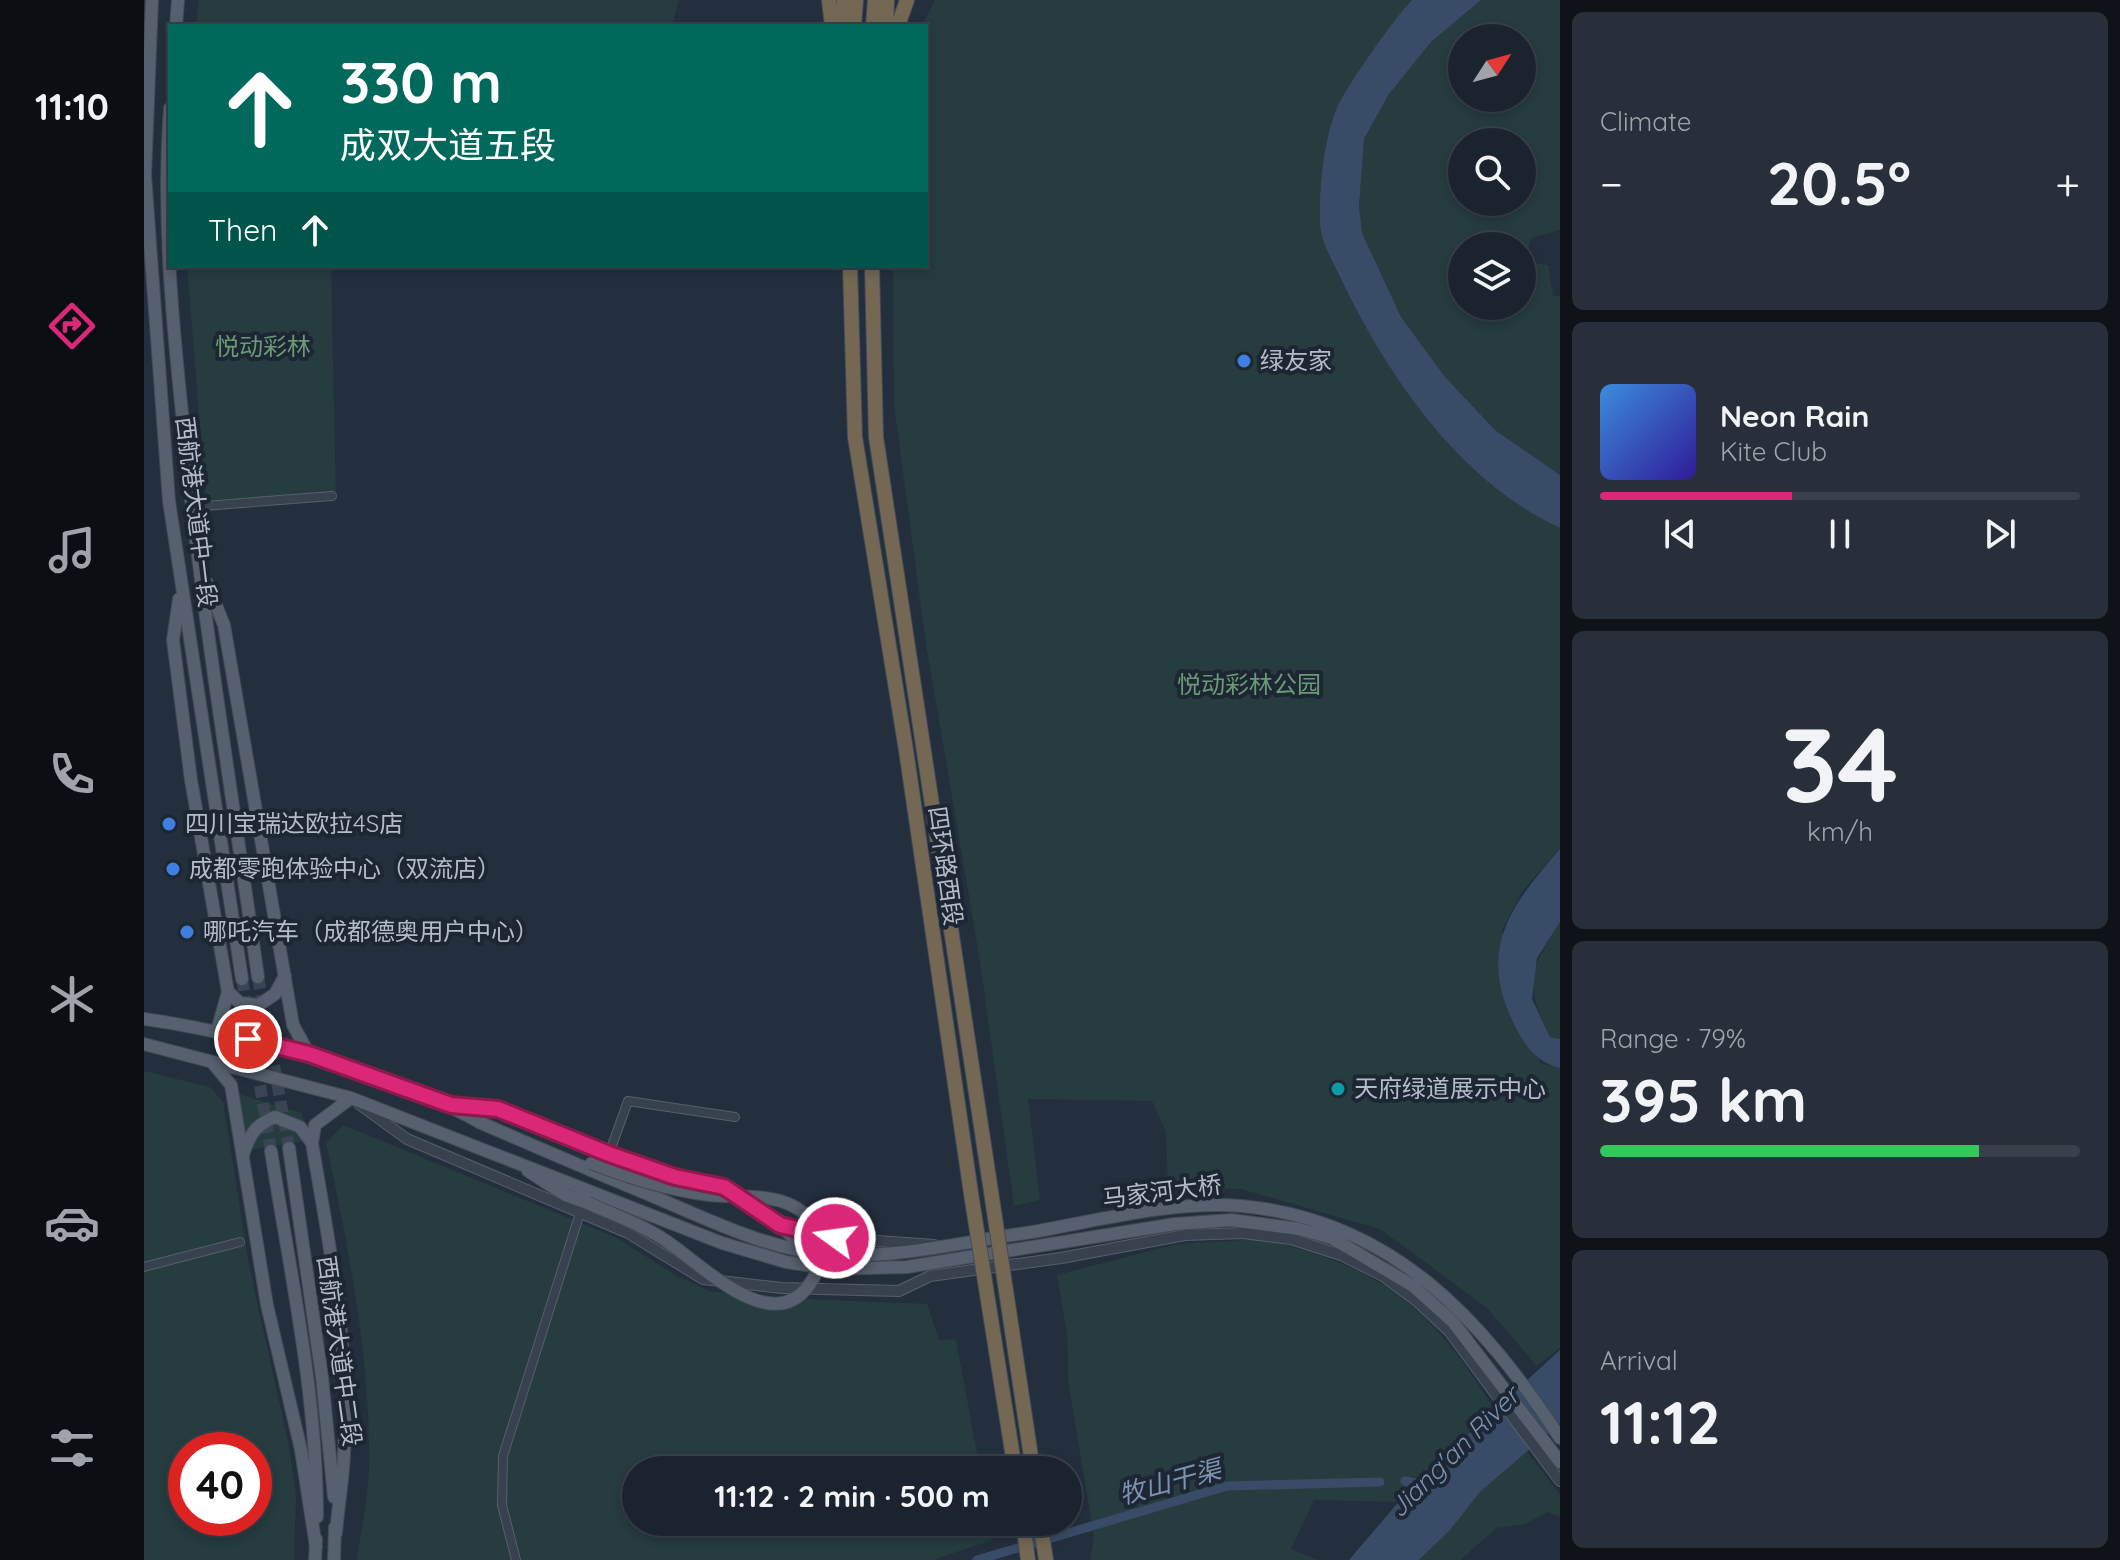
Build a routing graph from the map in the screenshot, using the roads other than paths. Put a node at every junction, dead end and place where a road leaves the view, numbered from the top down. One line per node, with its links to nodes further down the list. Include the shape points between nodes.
1 (152, 0): 24 (main road, 西航港大道中一段, via 145,175 166,470)
2 (178, 0): 9 (main road)
3 (829, 0): 10 (highway)
4 (844, 0): 11 (highway)
5 (856, 0): 12 (highway)
6 (875, 0): 13 (highway)
7 (887, 0): 14 (highway)
8 (907, 0): 15 (highway)
9 (176, 24)
10 (832, 24)
11 (842, 24)
12 (854, 24)
13 (873, 24)
14 (886, 24)
15 (899, 24)
16 (168, 133): 17 (main road, 西航港大道中一段)
17 (168, 256)
18 (168, 268): 22 (main road, 西航港大道中一段)
19 (850, 268): 53 (highway, 四环路西段, bridge, via 855,437)
20 (874, 268): 54 (highway, 四环路西段, bridge, via 876,437)
21 (332, 496): 22 (street)
22 (191, 507): 23 (main road, 西航港大道中一段)
23 (200, 566): 25 (main road, via 224,625); 26 (main road, 西航港大道中一段)
24 (181, 584): 27 (main road, 西航港大道中一段); 28 (main road, via 173,640)
25 (285, 976): 28 (main road, via 275,994 259,1005 240,1003); 32 (main road, via 293,1025)
26 (258, 977)
27 (242, 979)
28 (228, 992): 30 (main road)
29 (144, 1019): 30 (main road)
30 (217, 1031): 32 (main road)
31 (144, 1044): 33 (main road)
32 (309, 1054): 35 (main road)
33 (210, 1060): 34 (main road); 42 (main road, via 231,1085)
34 (351, 1098): 38 (main road, via 315,1125); 43 (main road); 44 (street, via 407,1139)
35 (451, 1105): 37 (main road); 41 (street, via 498,1109)
36 (735, 1117): 41 (street, via 628,1101)
37 (479, 1122): 44 (main road, bridge, via 629,1178 792,1205 818,1232 815,1278 799,1297 763,1304 744,1297 658,1235); 48 (main road, 马家河大桥, via 728,1229)
38 (312, 1143): 42 (main road, via 300,1127 275,1117 259,1123); 57 (main road, via 341,1349 344,1451)
39 (289, 1148): 57 (main road, 西航港大道中二段, via 330,1441)
40 (271, 1151): 60 (main road, 西航港大道中二段, via 306,1369 317,1470)
41 (609, 1154): 45 (street, via 724,1187)
42 (243, 1156): 60 (main road)
43 (505, 1157): 44 (main road); 50 (main road, via 722,1243 786,1262 844,1269 942,1262 1175,1224 1231,1220 1299,1229 1332,1238 1413,1286 1453,1322)
44 (584, 1208): 50 (street, via 703,1279 782,1288 899,1291 930,1276 1185,1235 1230,1232 1291,1239 1383,1276 1449,1331); 62 (street, via 503,1456 502,1505)
45 (780, 1225): 47 (street, via 835,1238); 48 (main road)
46 (240, 1242): 49 (street)
47 (948, 1245): 48 (main road, 马家河大桥, via 868,1255); 51 (main road, 马家河大桥, via 1187,1208 1240,1206 1338,1227 1387,1250 1462,1311)
48 (806, 1250)
49 (144, 1267)
50 (1500, 1391): 52 (main road)
51 (1559, 1437)
52 (1543, 1451): 55 (main road); 56 (street)
53 (1013, 1456)
54 (1031, 1456)
55 (1560, 1462)
56 (1560, 1481)
57 (336, 1533): 61 (main road, 西航港大道中二段)
58 (1025, 1536): 63 (highway)
59 (1042, 1536): 64 (highway)
60 (316, 1554)
61 (334, 1560)
62 (516, 1560)
63 (1028, 1560)
64 (1046, 1560)

